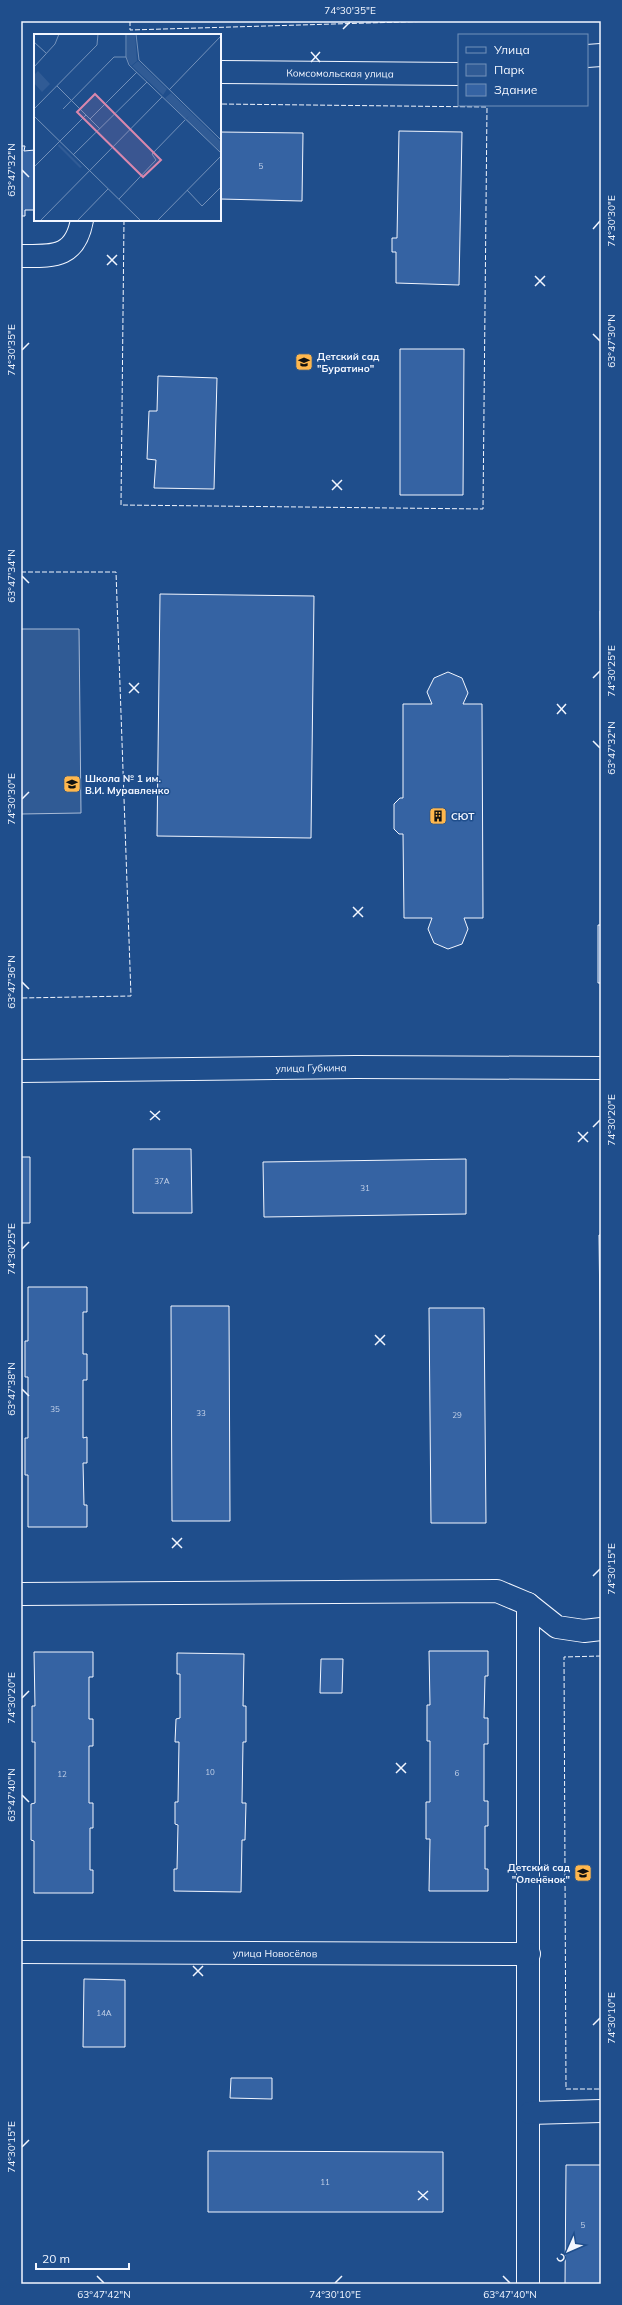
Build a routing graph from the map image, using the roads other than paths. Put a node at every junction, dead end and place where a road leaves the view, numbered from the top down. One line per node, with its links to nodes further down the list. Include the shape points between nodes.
1 (601, 55): 2 (street)
2 (588, 56)
3 (221, 72): 4 (street, Комсомольская улица)
4 (458, 74)
5 (82, 221): 6 (street, via 79,236 69,248 52,256)
6 (21, 256)
7 (601, 1068): 8 (street, улица Губкина, via 356,1067)
8 (21, 1071)
9 (21, 1594): 10 (street, via 497,1591)
10 (528, 1604): 11 (street, via 557,1627 584,1631); 13 (street)
11 (601, 1629)
12 (21, 1952): 13 (street, улица Новосёлов)
13 (529, 1954): 15 (street)
14 (601, 2111): 15 (street)
15 (530, 2113): 16 (street)
16 (528, 2284)

